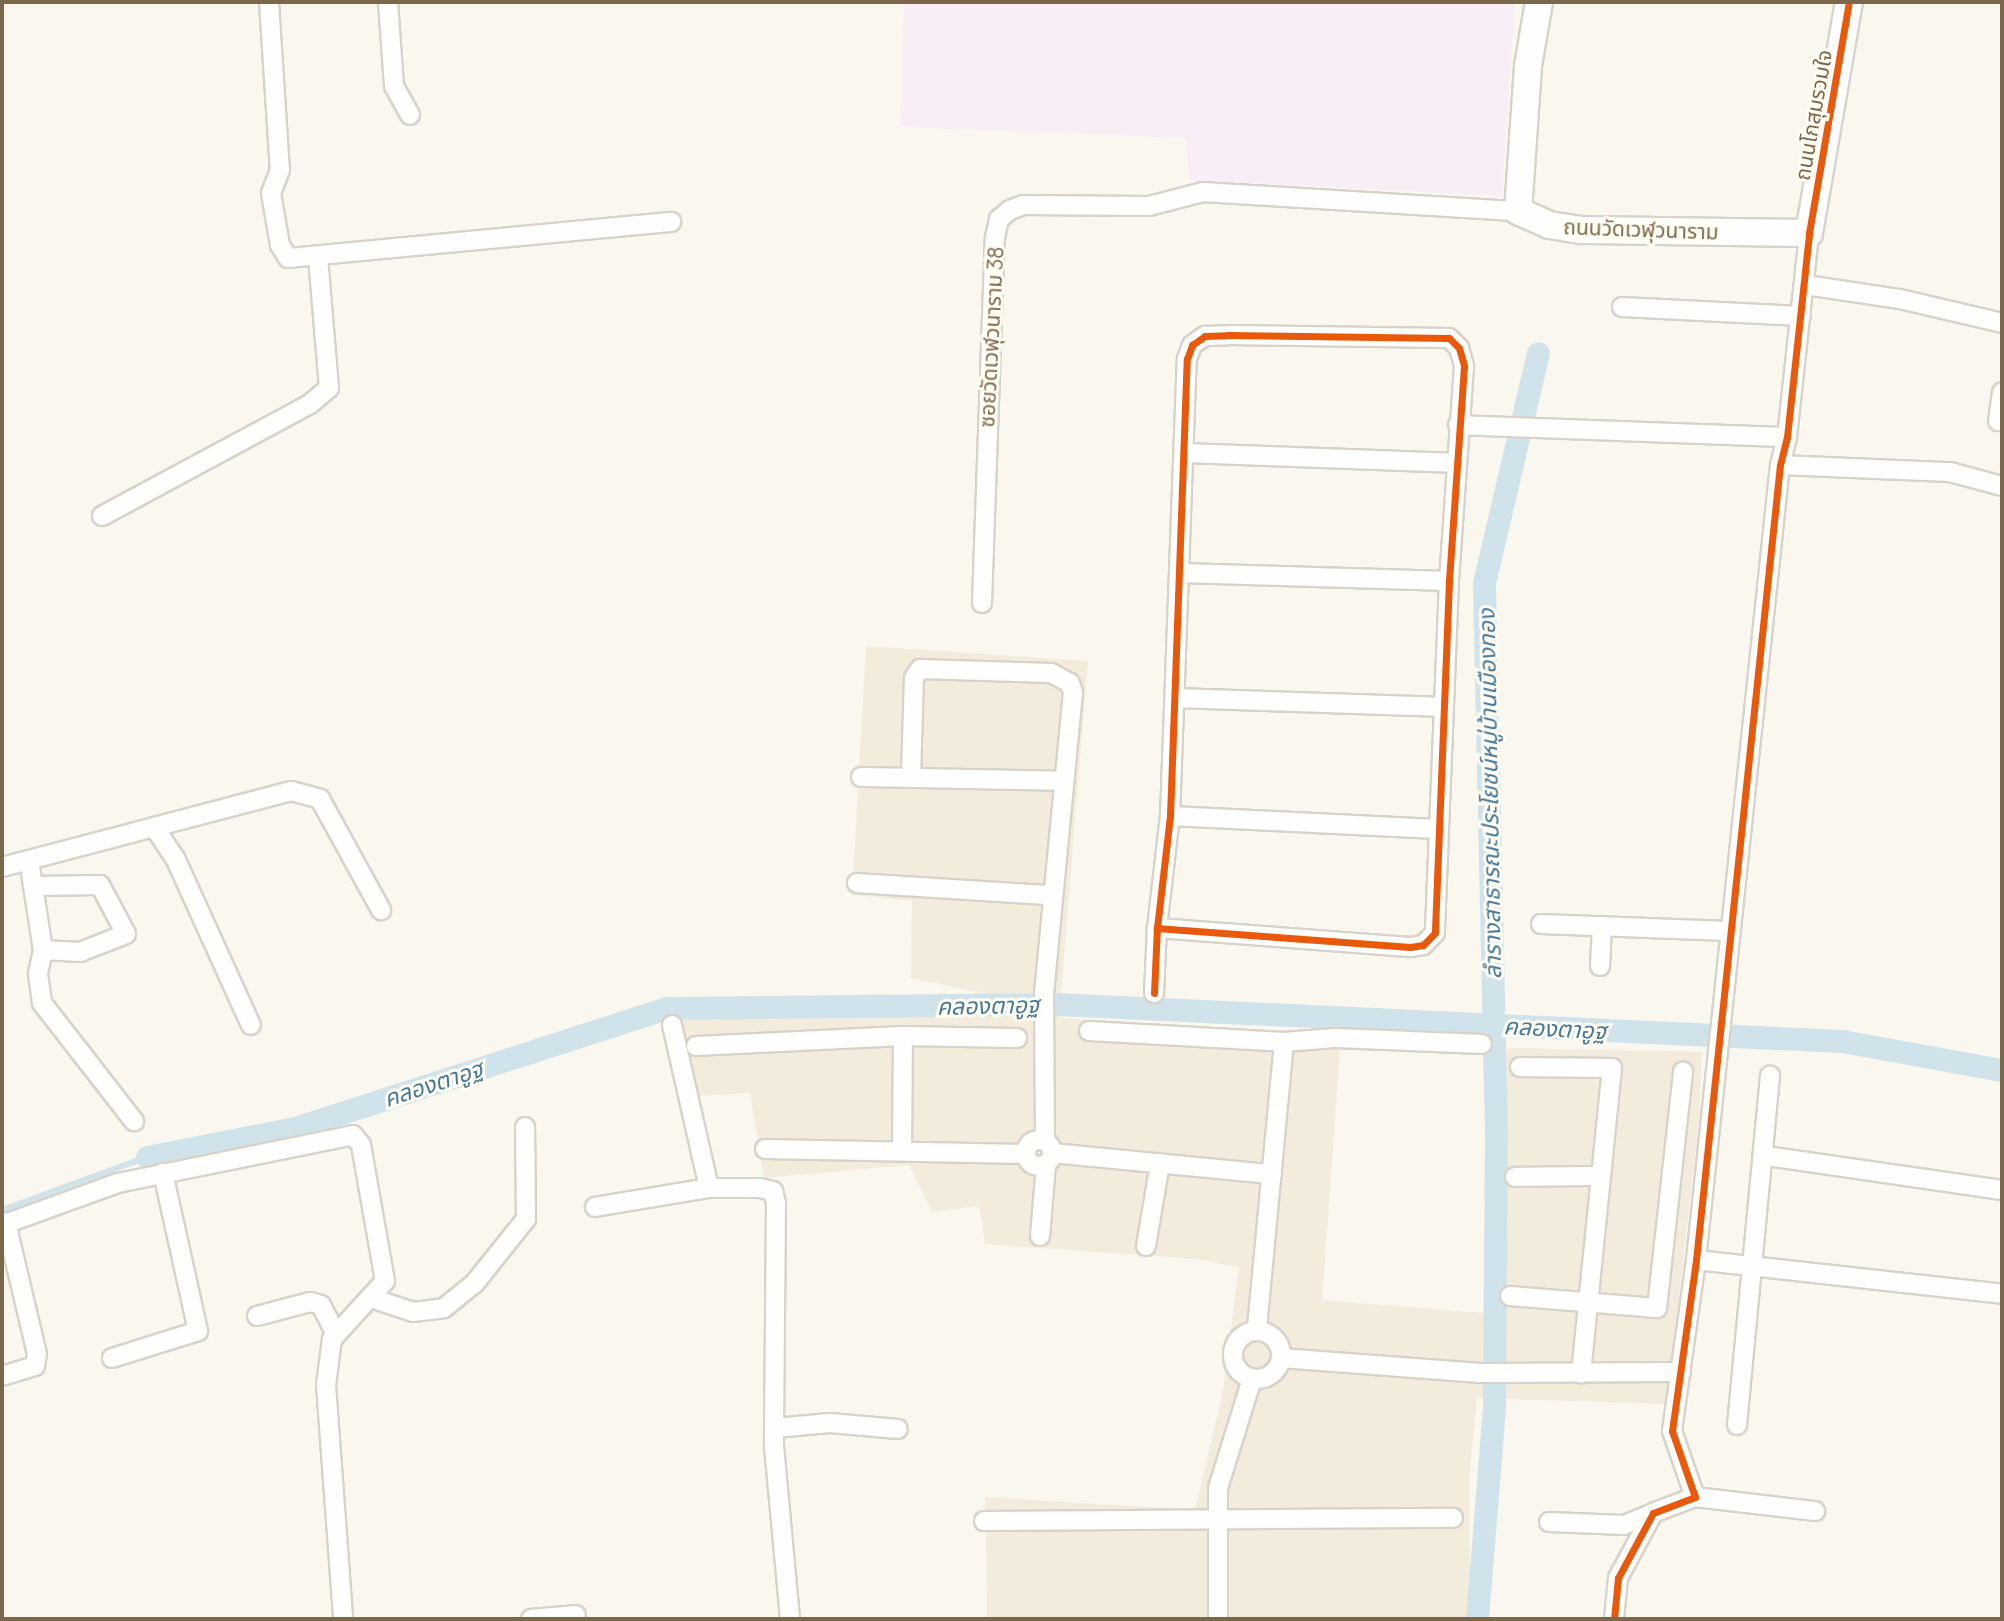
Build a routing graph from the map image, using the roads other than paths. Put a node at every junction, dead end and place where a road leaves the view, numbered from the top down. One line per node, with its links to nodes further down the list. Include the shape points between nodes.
1 (268, 2): 9 (street, via 280,170 271,193 280,245 288,258)
2 (388, 2): 5 (street, via 394,86)
3 (1539, 2): 6 (street, via 1528,66)
4 (1849, 2): 8 (street, ถนนโกสุมรวมใจ)
5 (410, 115)
6 (1518, 211): 8 (street, ถนนวัดเวฬุวนาราม, via 1549,225 1582,230); 25 (street, ซอยวัดเวฬุวนาราม 38, via 1203,192 1149,206 1023,205 1010,210 999,219 995,238)
7 (671, 222): 9 (street)
8 (1809, 233): 10 (street)
9 (318, 258): 22 (street, via 329,388 310,404)
10 (1806, 285): 12 (street); 13 (street, via 1900,299)
11 (1622, 307): 12 (street)
12 (1801, 316): 17 (street)
13 (2002, 323)
14 (2002, 392): 15 (street)
15 (1998, 421)
16 (1458, 425): 17 (street); 18 (street, via 1464,366 1459,348 1449,338 1205,336 1192,345 1187,359); 19 (street)
17 (1787, 437): 20 (street)
18 (1187, 453): 19 (street); 23 (street)
19 (1456, 463): 24 (street)
20 (1780, 465): 21 (street, via 1950,472); 43 (street)
21 (2002, 486)
22 (102, 516)
23 (1181, 573): 24 (street); 26 (street)
24 (1449, 581): 27 (street)
25 (982, 603)
26 (1177, 698): 27 (street); 31 (street)
27 (1444, 706): 33 (street)
28 (861, 777): 29 (street)
29 (911, 777): 30 (street); 30 (street, via 914,678 920,669 929,667 1051,673 1066,680 1073,692)
30 (1063, 781): 38 (street)
31 (1170, 816): 33 (street); 42 (street)
32 (154, 827): 34 (street); 39 (street, via 291,791 320,799); 48 (street, via 176,860)
33 (1438, 829): 42 (street, via 1438,920 1435,933 1423,945)
34 (29, 860): 35 (street); 37 (street)
35 (2, 867)
36 (857, 883): 38 (street)
37 (33, 886): 44 (street); 44 (street, via 100,885 126,934 79,952)
38 (1050, 895): 62 (street, via 1043,1030)
39 (381, 910)
40 (1541, 924): 41 (street)
41 (1602, 926): 43 (street); 45 (street)
42 (1157, 928): 46 (street)
43 (1729, 931): 75 (street)
44 (43, 950): 58 (street, via 38,974 42,1003)
45 (1600, 966)
46 (1154, 993)
47 (672, 1025): 69 (street)
48 (251, 1026)
49 (1089, 1031): 52 (street)
50 (903, 1035): 51 (street); 54 (street); 61 (street)
51 (1017, 1038)
52 (1284, 1042): 53 (street, via 1335,1038); 66 (street)
53 (1482, 1044)
54 (696, 1046)
55 (1520, 1067): 67 (street, via 1612,1068)
56 (1683, 1071): 80 (street, via 1657,1308)
57 (1770, 1076): 63 (street)
58 (134, 1121)
59 (525, 1128): 79 (street, via 526,1219 474,1284 444,1308 413,1312)
60 (765, 1149): 61 (street)
61 (902, 1150): 62 (street, via 1025,1154 1034,1140)
62 (1048, 1153): 64 (street); 73 (street)
63 (1766, 1156): 70 (street); 76 (street)
64 (1160, 1163): 66 (street); 74 (street)
65 (163, 1173): 72 (street, via 118,1183); 79 (street, via 353,1135 360,1145 385,1281); 84 (street, via 198,1331)
66 (1272, 1174): 82 (street)
67 (1601, 1176): 68 (street); 80 (street)
68 (1515, 1177)
69 (709, 1188): 71 (street); 91 (street, via 773,1191)
70 (2002, 1190)
71 (595, 1207)
72 (4, 1224): 88 (street, via 37,1354 35,1366)
73 (1040, 1236)
74 (1146, 1246)
75 (1696, 1260): 76 (street); 86 (street)
76 (1755, 1264): 77 (street); 90 (street)
77 (2002, 1294)
78 (1510, 1296): 80 (street)
79 (371, 1298): 83 (street)
80 (1588, 1302): 87 (street)
81 (257, 1316): 83 (street, via 310,1301 321,1305)
82 (1257, 1330): 85 (street, via 1275,1339); 89 (street, via 1239,1338 1233,1357 1242,1374)
83 (336, 1334): 101 (street, via 326,1384)
84 (112, 1357)
85 (1281, 1357): 87 (street, via 1480,1373); 89 (street, via 1271,1375)
86 (1681, 1372): 87 (street); 93 (street, via 1672,1432)
87 (1581, 1373)
88 (2, 1376)
89 (1252, 1379): 96 (street, via 1222,1465)
90 (1737, 1425)
91 (775, 1428): 92 (street, via 830,1423); 103 (street)
92 (898, 1429)
93 (1695, 1497): 94 (street); 95 (street)
94 (1815, 1511)
95 (1653, 1513): 99 (street, via 1624,1525); 105 (street, via 1618,1578)
96 (1216, 1518): 97 (street); 98 (street); 104 (street)
97 (1453, 1518)
98 (984, 1521)
99 (1549, 1522)
100 (576, 1615): 102 (street)
101 (343, 1619)
102 (531, 1619)
103 (790, 1619)
104 (1218, 1619)
105 (1614, 1619)

